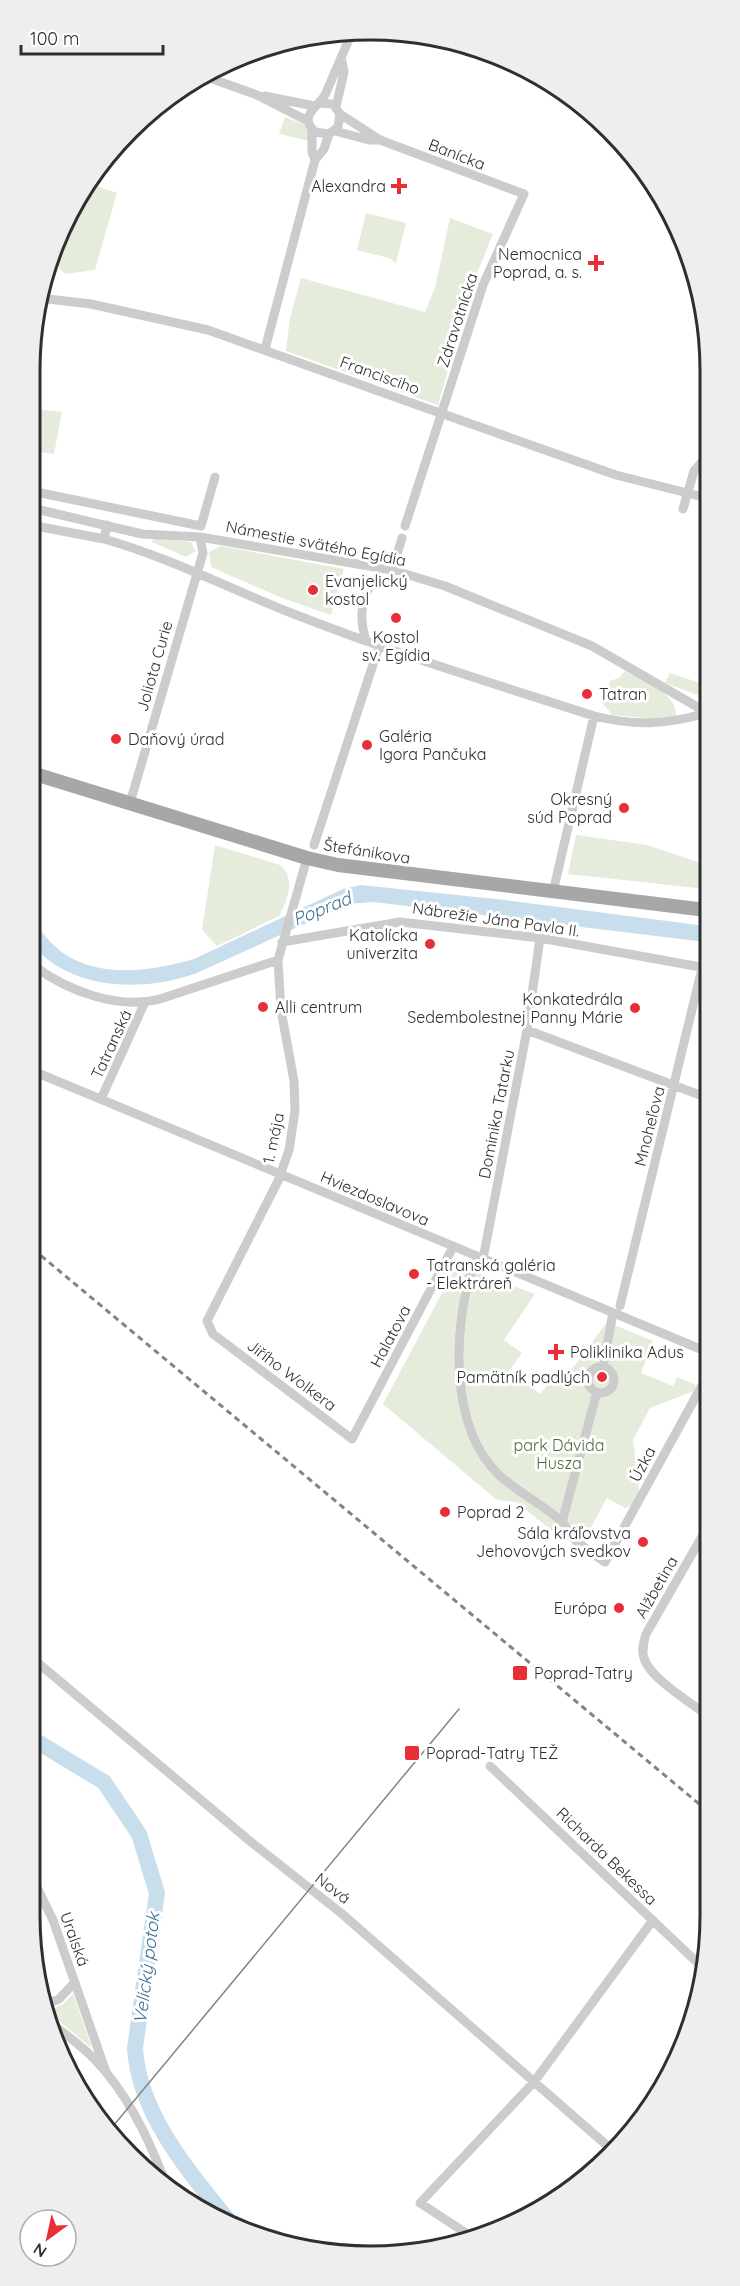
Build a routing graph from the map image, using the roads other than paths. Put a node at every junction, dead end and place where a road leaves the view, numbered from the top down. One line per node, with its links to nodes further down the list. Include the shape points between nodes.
1 (348, 41): 2 (street)
2 (342, 61): 5 (street); 6 (street)
3 (215, 79): 4 (street)
4 (257, 95): 5 (street); 7 (street)
5 (317, 104): 6 (street); 7 (street, via 309,112)
6 (338, 111): 8 (street, via 340,123); 9 (street, Banícka)
7 (310, 125): 8 (street, via 320,134); 10 (street)
8 (332, 132): 9 (street, Banícka); 10 (street)
9 (380, 140): 11 (street, Banícka)
10 (315, 160): 13 (street)
11 (524, 194): 22 (street, Zdravotnícka, via 483,285)
12 (49, 299): 13 (street, Francisciho, via 187,325)
13 (266, 349): 17 (street, Francisciho, bridge, via 616,475)
14 (700, 464): 17 (street)
15 (215, 477): 24 (street, Joliota Curie)
16 (40, 493): 24 (street)
17 (686, 493): 18 (street, Francisciho); 19 (street)
18 (700, 496)
19 (683, 509)
20 (40, 510): 21 (street, Námestie svätého Egídia)
21 (107, 525): 24 (street, Námestie svätého Egídia, via 142,534); 26 (street)
22 (405, 526)
23 (40, 527): 26 (street, Námestie svätého Egídia)
24 (200, 532): 27 (street, Námestie svätého Egídia); 28 (street, Joliota Curie, via 203,553)
25 (402, 538): 27 (street)
26 (104, 539): 28 (street, Námestie svätého Egídia)
27 (392, 570): 32 (street, Námestie svätého Egídia, via 445,586 592,646)
28 (197, 573): 30 (street, Námestie svätého Egídia); 36 (street, Joliota Curie)
29 (369, 588): 30 (street, Námestie svätého Egídia, via 360,621)
30 (366, 641): 31 (street, Námestie svätého Egídia)
31 (379, 646): 34 (street, Námestie svätého Egídia); 37 (street)
32 (700, 709)
33 (700, 714): 34 (street, Námestie svätého Egídia, via 659,724)
34 (594, 716): 38 (street)
35 (40, 776): 36 (main road, Štefánikova)
36 (130, 803): 37 (main road, Štefánikova)
37 (311, 852): 38 (main road, Štefánikova, via 355,868); 40 (street, 1. mája)
38 (553, 892): 39 (main road, Štefánikova)
39 (700, 909)
40 (283, 937): 41 (street, Nábrežie Jána Pavla II., via 400,922); 42 (street, 1. mája)
41 (540, 938): 43 (street, Nábrežie Jána Pavla II.); 47 (street, Dominika Tatarku)
42 (278, 960): 46 (street); 52 (street, 1. mája, via 281,1010 295,1099)
43 (700, 967)
44 (40, 970): 46 (street, via 86,993)
45 (700, 984): 49 (street, Mnoheľova)
46 (145, 1002): 51 (street, Tatranská)
47 (527, 1030): 49 (street); 54 (street, Dominika Tatarku)
48 (40, 1074): 51 (street, Hviezdoslavova)
49 (675, 1084): 50 (street); 56 (street, Mnoheľova)
50 (700, 1095)
51 (102, 1099): 52 (street, Hviezdoslavova)
52 (281, 1175): 53 (street, Hviezdoslavova); 58 (street, 1. mája, via 207,1320)
53 (453, 1247): 54 (street, Hviezdoslavova); 63 (street, Halatova)
54 (483, 1258): 59 (street, Hviezdoslavova)
55 (474, 1263): 64 (street, via 464,1291 460,1355 466,1420 479,1450 499,1475)
56 (620, 1306)
57 (612, 1318): 60 (street)
58 (213, 1334): 63 (street, Jiřího Wolkera)
59 (700, 1349)
60 (603, 1367): 62 (street, via 596,1368 589,1377 589,1384); 62 (street, via 611,1372 613,1383 605,1392)
61 (700, 1389): 64 (street, Úzka, via 604,1562 571,1535)
62 (597, 1392): 64 (street)
63 (352, 1439)
64 (562, 1522)
65 (700, 1540): 67 (street, Alžbetina, via 646,1634 644,1658 655,1675)
66 (40, 1665): 76 (street, Nová, via 341,1913)
67 (700, 1710)
68 (490, 1766): 70 (street, Richarda Bekessa)
69 (40, 1893): 72 (street, Uralská)
70 (652, 1920): 71 (street, Richarda Bekessa); 76 (street)
71 (697, 1961)
72 (75, 1982): 73 (street, Uralská); 75 (street, Uralská)
73 (52, 2002)
74 (62, 2032): 75 (street)
75 (106, 2072): 78 (street)
76 (534, 2082): 77 (street, Nová); 79 (street, via 420,2203)
77 (607, 2145)
78 (160, 2170)
79 (463, 2232)

